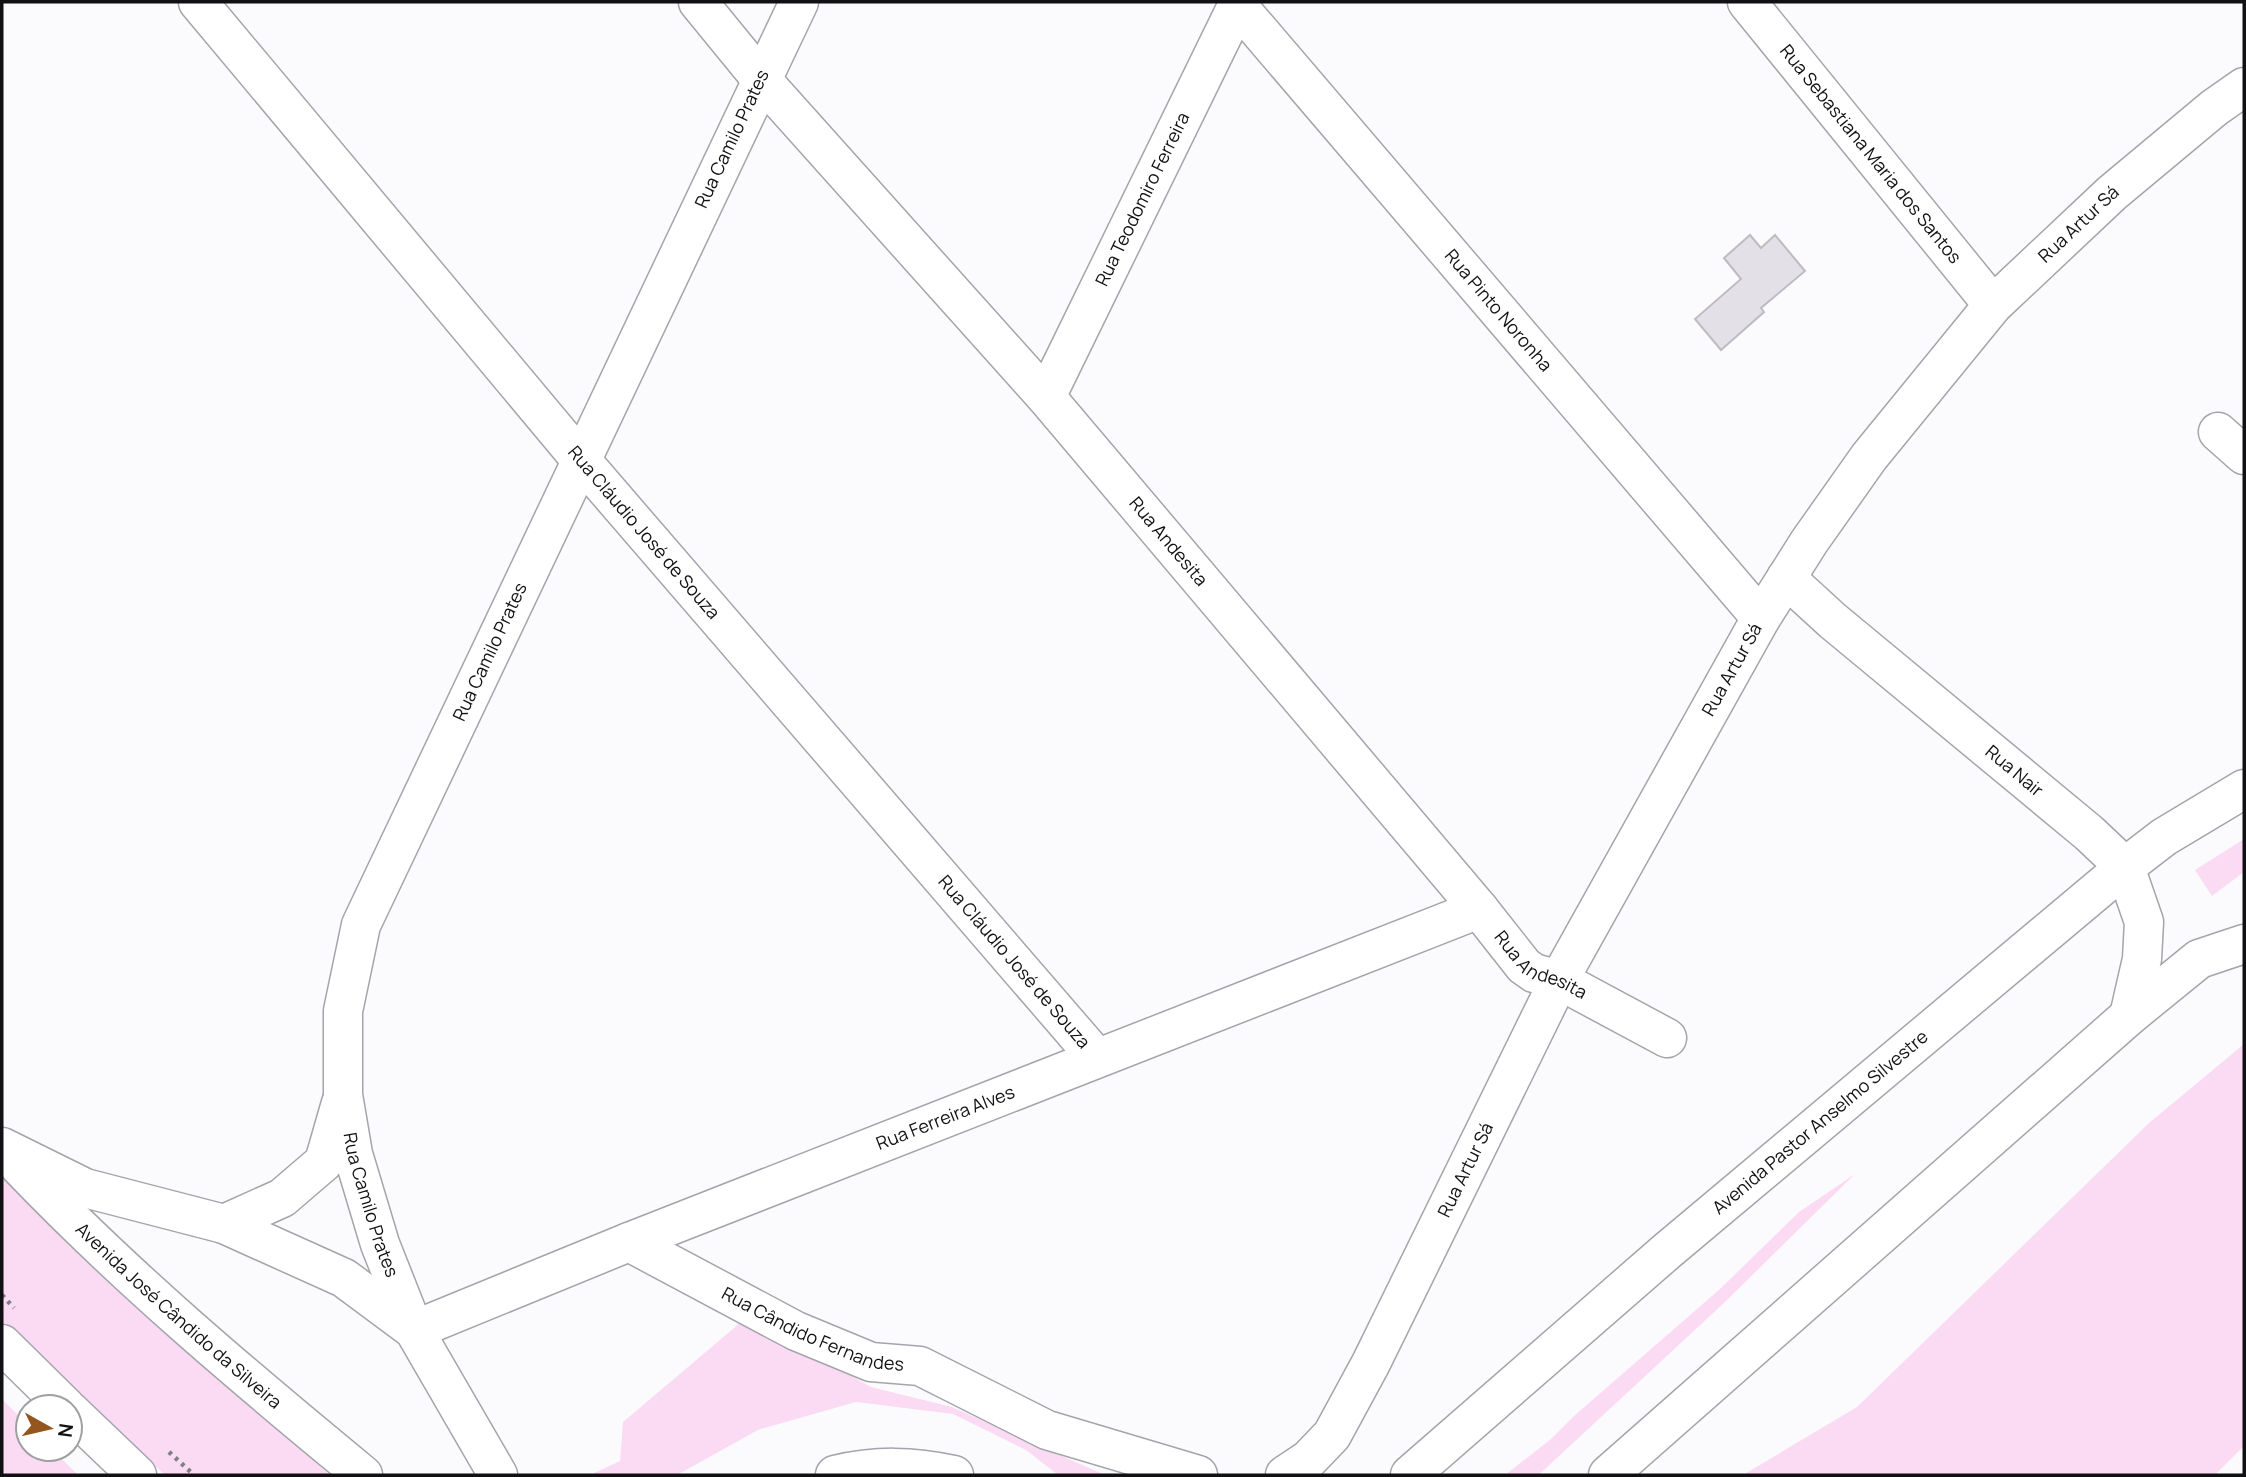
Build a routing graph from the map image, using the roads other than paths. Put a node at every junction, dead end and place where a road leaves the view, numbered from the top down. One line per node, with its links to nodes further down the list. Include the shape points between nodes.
1 (198, 2): 10 (street, Rua Cláudio José de Souza)
2 (698, 2): 6 (street, Rua Andesita)
3 (799, 2): 6 (street, Rua Camilo Prates)
4 (1747, 2): 8 (street, Rua Sebastiana Maria dos Santos)
5 (1238, 3): 9 (street, Rua Teodomiro Ferreira); 12 (street, Rua Pinto Noronha)
6 (761, 79): 9 (street, Rua Andesita); 10 (street, Rua Camilo Prates)
7 (2244, 87): 8 (street, Rua Artur Sá, via 2112,193)
8 (1993, 305): 11 (street, Rua Artur Sá, via 1869,457)
9 (1046, 397): 15 (street, Rua Andesita)
10 (581, 460): 20 (street, Rua Cláudio José de Souza); 21 (street, Rua Camilo Prates, via 361,925 343,1011)
11 (1786, 578): 12 (street, Rua Artur Sá); 14 (street, Rua Nair)
12 (1761, 618): 17 (street, Rua Artur Sá)
13 (2244, 789): 14 (street, Avenida Pastor Anselmo Silvestre, via 2164,836)
14 (2126, 867): 18 (street, Rua Nair, via 2144,922 2142,959); 36 (street, Avenida Pastor Anselmo Silvestre, via 1667,1251)
15 (1479, 909): 17 (street, Rua Andesita, via 1524,966); 20 (street, Rua Ferreira Alves)
16 (2244, 944): 18 (street, via 2199,959)
17 (1559, 979): 19 (street, Rua Andesita); 35 (street, Rua Artur Sá, via 1332,1435)
18 (2129, 1016): 37 (street)
19 (1667, 1038)
20 (1096, 1057): 24 (street, Rua Ferreira Alves)
21 (343, 1095): 23 (street, via 324,1162 282,1198); 25 (street, Rua Camilo Prates, via 353,1154 380,1244)
22 (2, 1148): 23 (street, via 85,1188); 30 (street, Avenida José Cândido da Silveira, via 81,1230 259,1390)
23 (225, 1224): 25 (street, via 344,1278)
24 (629, 1242): 25 (street, Rua Ferreira Alves); 34 (street, Rua Cândido Fernandes, via 796,1331 871,1362 920,1366 1047,1430)
25 (414, 1330): 31 (street)
26 (2, 1344): 27 (street)
27 (52, 1393)
28 (84, 1424): 29 (street)
29 (137, 1475)
30 (363, 1475)
31 (498, 1475)
32 (835, 1475): 33 (street, via 864,1468 919,1468)
33 (954, 1475)
34 (1198, 1475)
35 (1285, 1475)
36 (1410, 1475)
37 (1608, 1475)

